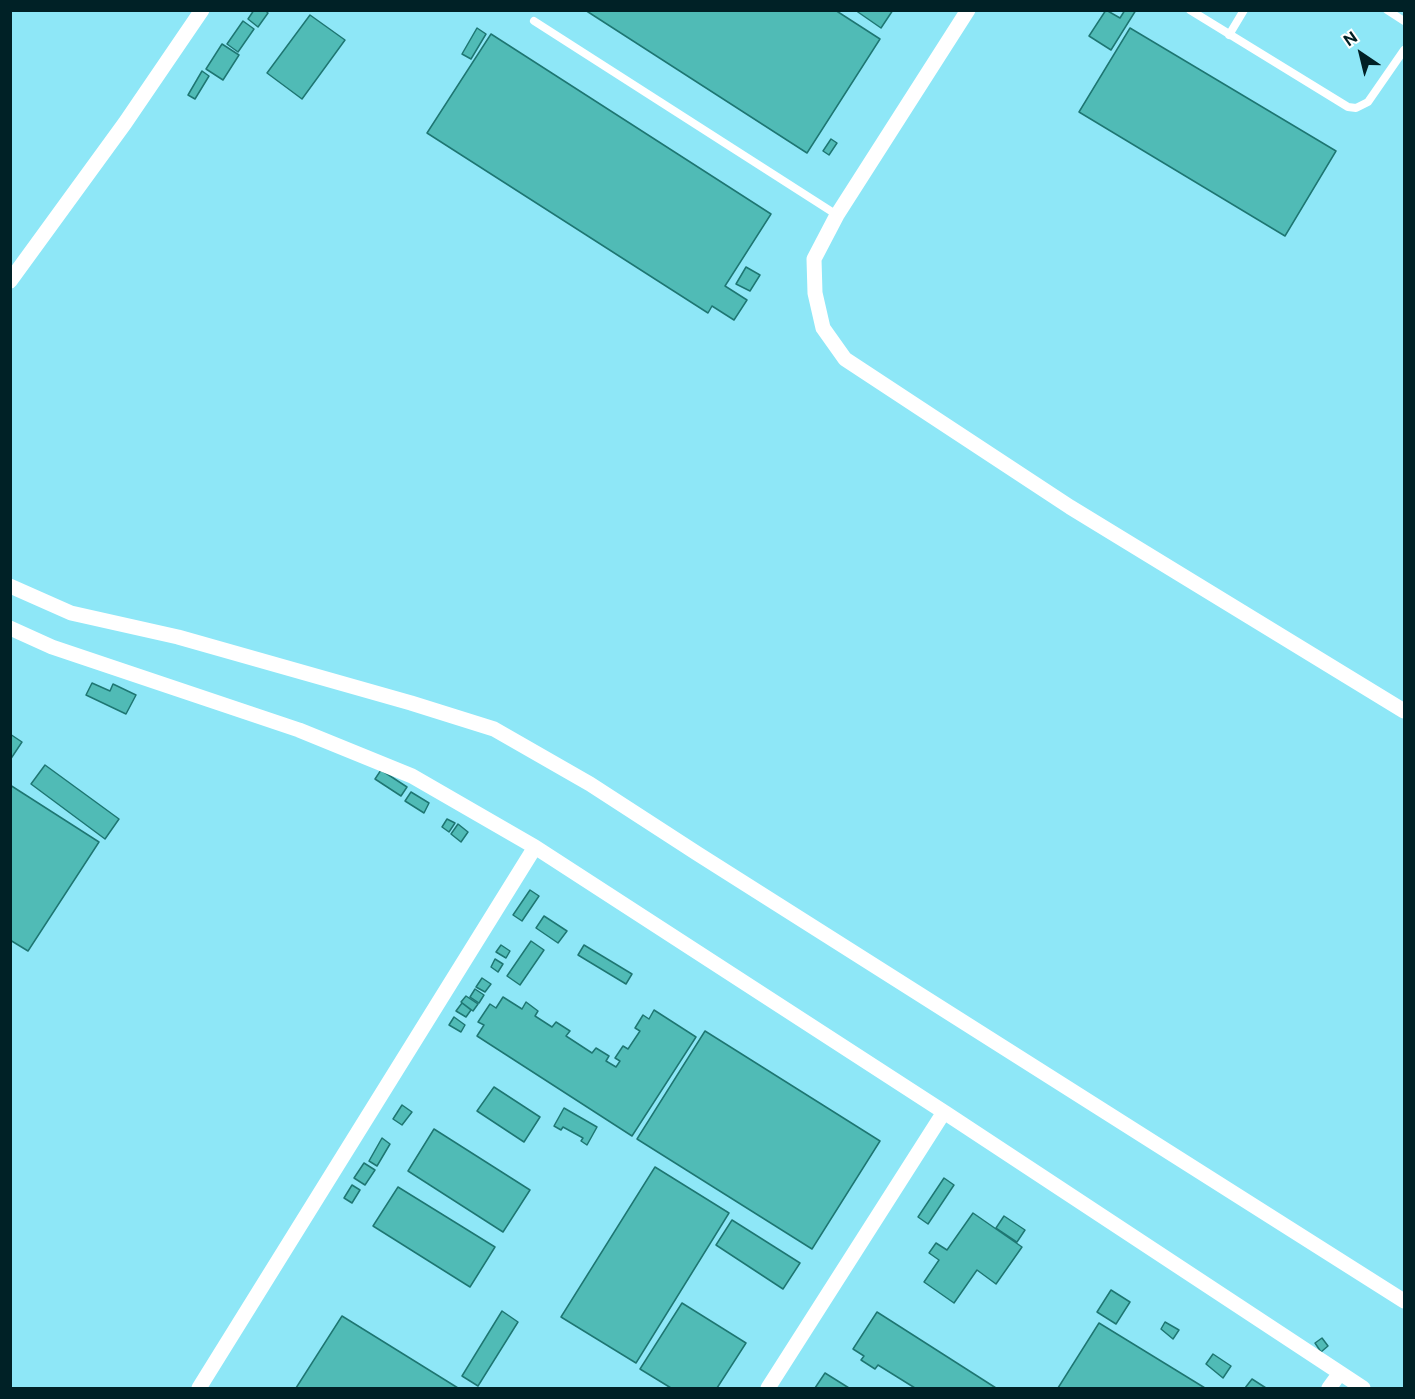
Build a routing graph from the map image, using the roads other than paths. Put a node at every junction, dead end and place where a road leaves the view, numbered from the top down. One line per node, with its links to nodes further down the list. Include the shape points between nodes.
1 (202, 10): 11 (street)
2 (968, 10): 10 (street)
3 (1190, 10): 8 (lane)
4 (1244, 10): 8 (lane)
5 (1387, 10): 7 (lane)
6 (534, 21): 10 (lane)
7 (1404, 21)
8 (1229, 35): 9 (lane, via 1348,107 1356,108 1368,102)
9 (1404, 50)
10 (837, 215): 14 (street, via 814,259 815,293 823,328 845,359 1070,507)
11 (10, 281)
12 (10, 586): 17 (street, via 71,613 178,637 494,729 590,784)
13 (10, 628): 15 (street, via 52,647 300,729 412,776)
14 (1404, 711)
15 (535, 848): 16 (street); 19 (street)
16 (944, 1112): 18 (street); 20 (street)
17 (1404, 1301)
18 (1340, 1373): 21 (street); 22 (street)
19 (199, 1389)
20 (768, 1389)
21 (1329, 1389)
22 (1363, 1389)

